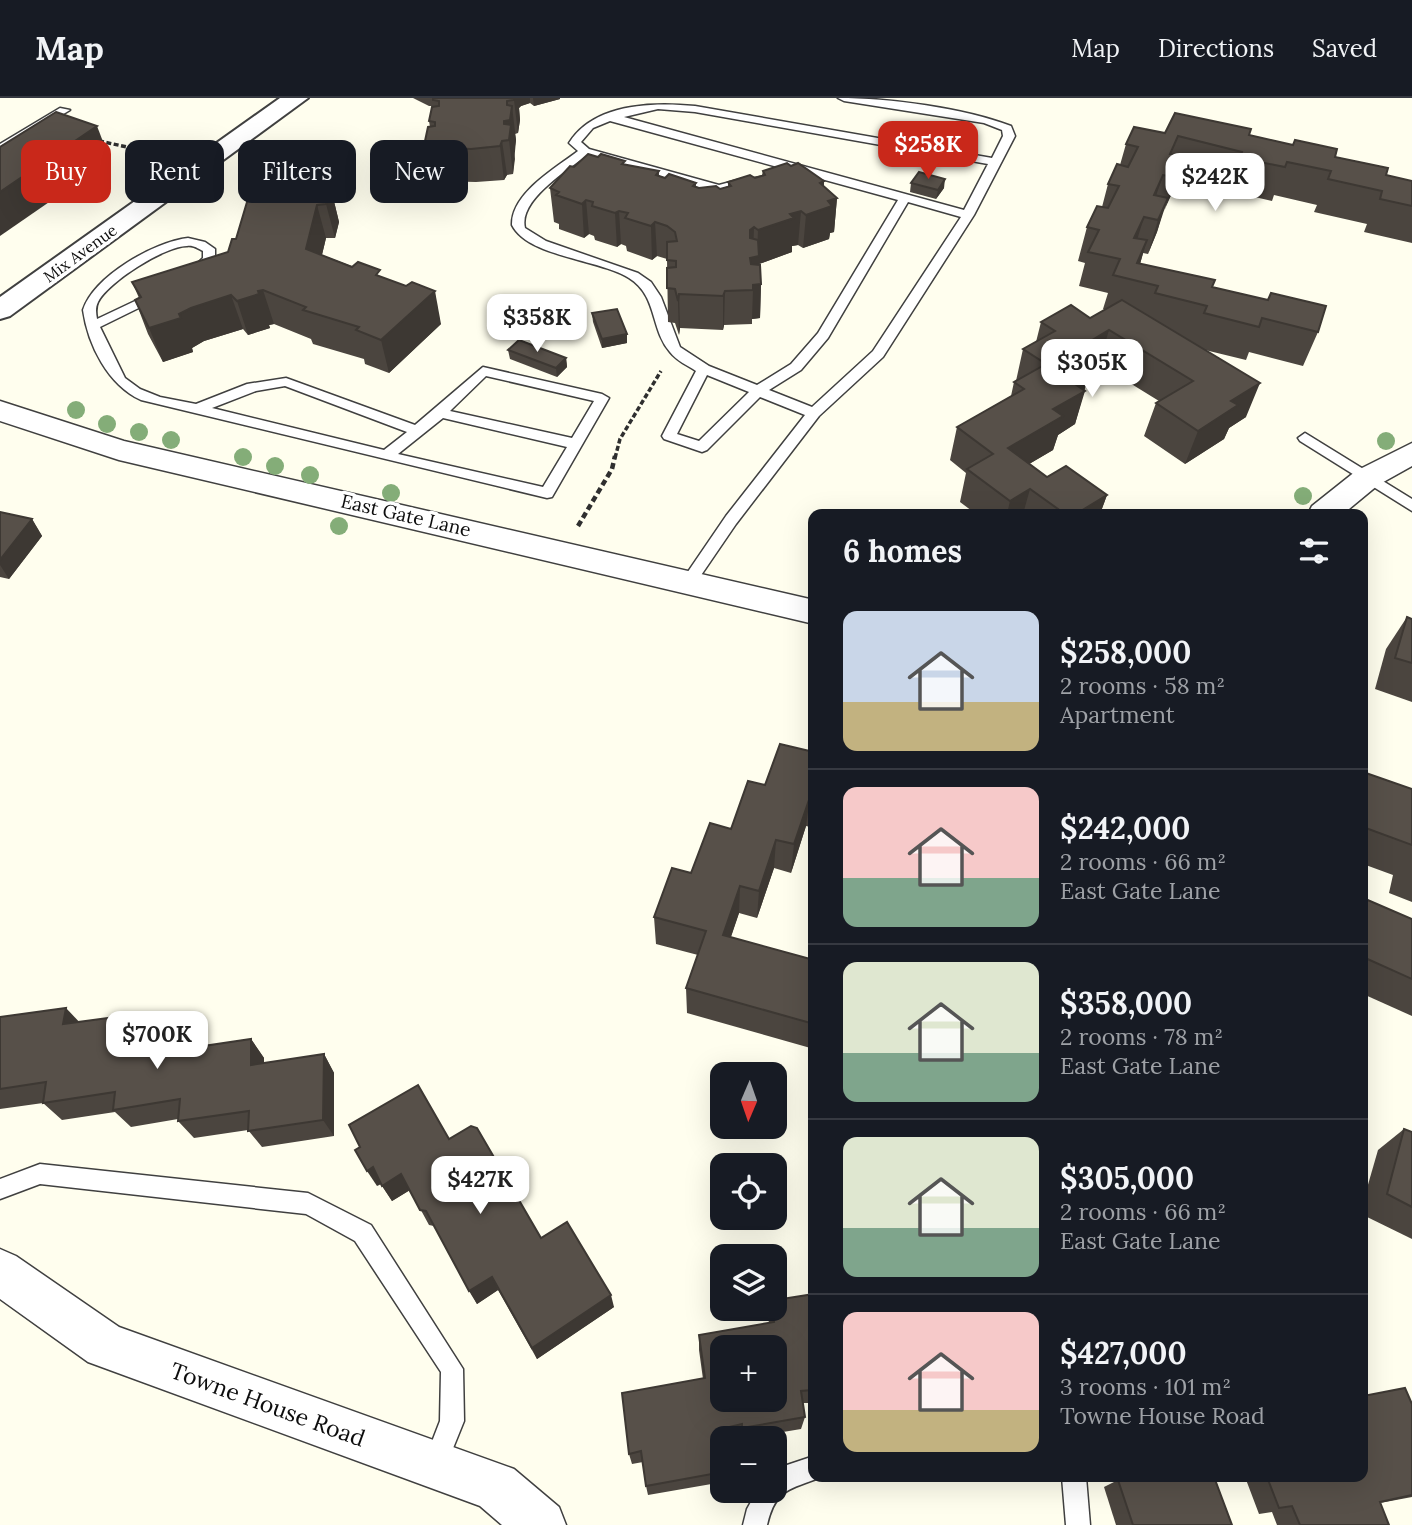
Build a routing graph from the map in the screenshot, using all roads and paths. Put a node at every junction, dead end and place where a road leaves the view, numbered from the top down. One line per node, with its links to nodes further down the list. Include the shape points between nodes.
1 (296, 98): 16 (street, Mix Avenue)
2 (844, 98): 10 (lane, via 1000,123 1009,135)
3 (64, 110): 6 (lane)
4 (610, 117): 5 (lane); 5 (lane, via 658,106); 9 (lane, via 582,130 575,143)
5 (690, 118): 10 (lane); 11 (lane)
6 (35, 128): 7 (path); 8 (lane)
7 (125, 147)
8 (0, 149)
9 (585, 151): 13 (lane, via 719,189); 18 (lane, via 529,198 518,216 518,226 546,245 606,261 645,284)
10 (996, 162): 15 (lane)
11 (797, 168): 12 (lane); 14 (lane)
12 (771, 175)
13 (758, 178)
14 (905, 198): 15 (lane); 20 (lane, via 822,335 796,367)
15 (968, 215): 23 (lane, via 878,354)
16 (0, 310)
17 (94, 325): 17 (lane, via 90,300 100,288 167,245 186,241 209,249 209,259 176,286); 21 (lane, via 122,384 164,402)
18 (678, 356): 19 (lane); 33 (path, via 666,362 620,439 612,469)
19 (704, 369): 20 (lane); 20 (lane, via 670,436 702,447)
20 (758, 391): 23 (lane)
21 (199, 408): 25 (lane, via 244,388 286,382); 29 (lane)
22 (0, 411): 34 (street, East Gate Lane, via 119,450)
23 (814, 412): 34 (lane)
24 (440, 413): 25 (lane); 27 (lane); 27 (lane, via 484,371 602,398)
25 (417, 430): 29 (lane)
26 (1305, 438): 30 (lane)
27 (575, 444): 29 (lane, via 547,494)
28 (1412, 453): 30 (street)
29 (386, 456)
30 (1367, 478): 31 (lane); 32 (street)
31 (1412, 506)
32 (1329, 509)
33 (578, 527)
34 (688, 583): 35 (street, East Gate Lane)
35 (808, 611)
36 (0, 1189): 38 (lane, via 40,1174 308,1204 363,1233 452,1368 452,1421)
37 (0, 1272): 38 (street, Towne House Road, via 105,1345)
38 (435, 1465): 43 (street, Towne House Road, via 496,1487)
39 (808, 1470): 40 (lane)
40 (787, 1476)
41 (1074, 1482): 45 (lane)
42 (763, 1503): 44 (lane)
43 (541, 1525)
44 (755, 1525)
45 (1078, 1525)

